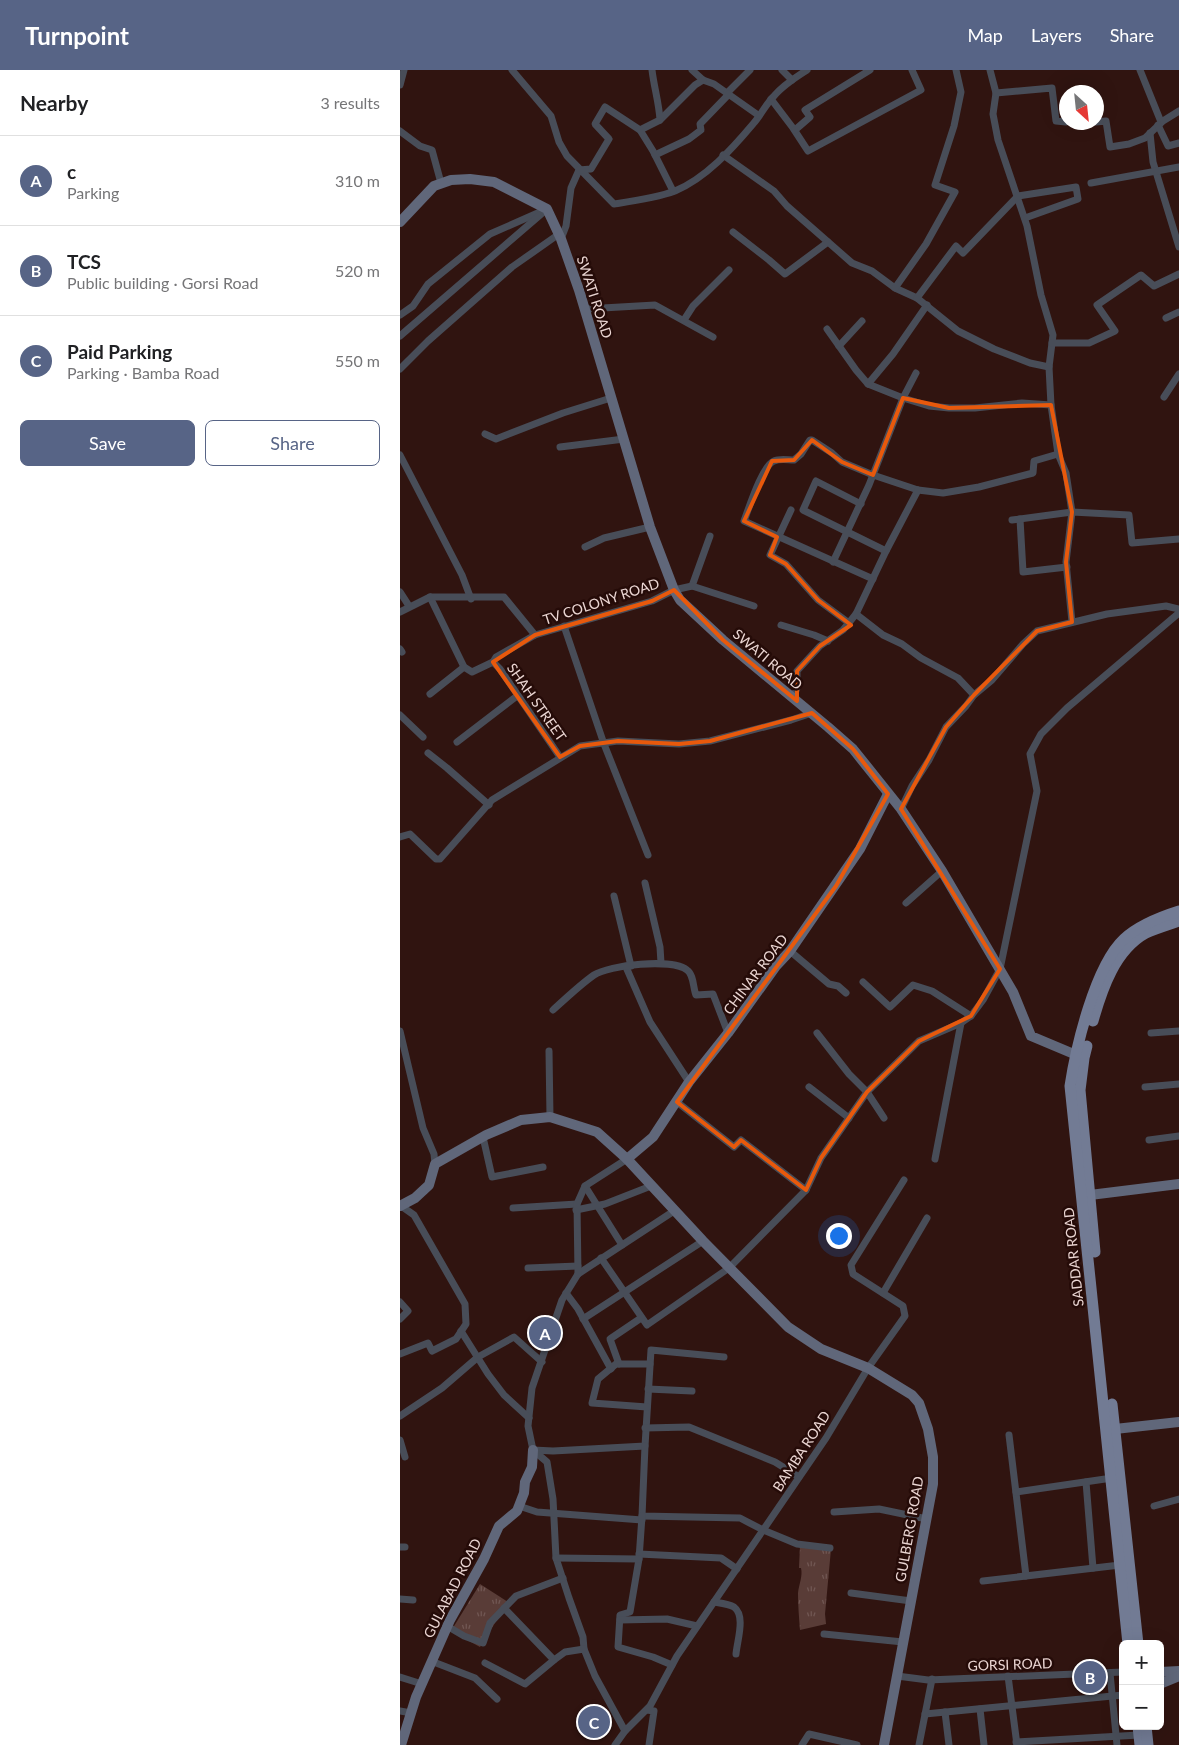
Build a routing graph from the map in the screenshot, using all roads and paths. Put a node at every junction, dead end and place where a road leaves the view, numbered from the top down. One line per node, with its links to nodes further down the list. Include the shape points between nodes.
1 (404, 70): 15 (street)
2 (512, 70): 33 (street, via 551,116 559,142)
3 (652, 70): 21 (street)
4 (692, 70): 13 (street)
5 (750, 70): 16 (street)
6 (782, 70): 14 (street)
7 (808, 70): 14 (street)
8 (870, 70): 26 (street, via 805,110 810,117)
9 (912, 70): 26 (street, via 921,90 808,151)
10 (956, 70): 48 (street, via 961,92 935,185 955,192 926,244)
11 (990, 70): 17 (street)
12 (1140, 70): 24 (street)
13 (703, 80): 16 (street); 21 (street)
14 (792, 80): 18 (street)
15 (400, 85)
16 (728, 93): 20 (street); 30 (street, via 700,124 701,130)
17 (996, 93): 22 (street, via 1052,88 1056,121); 38 (street, via 993,114 998,140)
18 (771, 99): 20 (street); 26 (street)
19 (1179, 111): 24 (street)
20 (758, 115): 31 (street)
21 (660, 120): 25 (street)
22 (1059, 121)
23 (1104, 121): 28 (street, via 1110,146 1129,144)
24 (1160, 124): 28 (street); 29 (street, via 1168,146)
25 (640, 130): 30 (street); 33 (street, via 605,107 595,124 609,139 590,169)
26 (795, 130)
27 (400, 131): 36 (street, via 420,146 432,150)
28 (1150, 133): 34 (street)
29 (1179, 143)
30 (655, 155): 37 (street)
31 (723, 156): 37 (street, via 694,181); 44 (street, via 774,191)
32 (1179, 167): 34 (street)
33 (579, 170): 37 (street, via 614,204); 43 (street, via 571,188 566,226)
34 (1156, 172): 35 (street); 45 (street)
35 (1091, 183)
36 (441, 184): 39 (street, via 470,179 494,182); 41 (street, via 434,186)
37 (673, 191)
38 (1018, 196): 40 (street); 40 (street, via 1076,187 1078,199); 49 (street, via 963,253 956,246)
39 (547, 209): 43 (street, SWATI ROAD); 53 (street, via 490,234 428,284 413,306); 58 (street)
40 (1025, 218): 60 (street, via 1053,335)
41 (400, 222)
42 (733, 232): 44 (street, via 785,274)
43 (560, 236): 51 (street, SWATI ROAD); 63 (street, via 512,267)
44 (828, 242): 48 (street, via 852,263 872,271)
45 (1179, 247)
46 (729, 270): 55 (street)
47 (1179, 274): 60 (street, via 1154,286 1141,275 1097,305 1115,331 1089,343)
48 (894, 288): 49 (street)
49 (917, 298): 50 (street)
50 (927, 305): 62 (street, via 958,331 994,349); 66 (street)
51 (585, 309): 55 (street, via 655,305); 68 (street, SWATI ROAD)
52 (1179, 312): 54 (street)
53 (400, 315)
54 (1166, 318)
55 (684, 320): 59 (street)
56 (862, 321): 61 (street)
57 (827, 329): 61 (street)
58 (400, 336)
59 (713, 337)
60 (1052, 343): 62 (street)
61 (839, 346): 66 (street)
62 (1049, 367): 70 (street)
63 (400, 369)
64 (916, 373): 69 (street)
65 (1179, 374): 67 (street)
66 (868, 384): 69 (street)
67 (1164, 397)
68 (611, 398): 71 (street, via 496,439); 72 (street, SWATI ROAD)
69 (903, 398): 70 (street, via 949,408 1022,403); 76 (street)
70 (1051, 405): 74 (street)
71 (485, 434)
72 (624, 439): 73 (street); 83 (street, SWATI ROAD)
73 (560, 447)
74 (1058, 454): 77 (street, via 1034,462 1033,473 943,493); 80 (street, via 1066,473)
75 (400, 455): 97 (street)
76 (873, 475): 77 (street); 78 (street); 86 (street, via 842,462 812,440 794,460 772,461 765,470 744,521)
77 (918, 490): 89 (street)
78 (861, 504): 84 (street); 84 (street, via 816,482 803,510)
79 (791, 510): 86 (street)
80 (1072, 512): 81 (street); 87 (street, via 1129,515 1132,543); 91 (street)
81 (1020, 519): 82 (street); 91 (street, via 1023,572)
82 (1012, 520)
83 (650, 527): 88 (street, via 604,538); 94 (street, SWATI ROAD)
84 (848, 531): 89 (street); 90 (street)
85 (710, 536): 93 (street)
86 (777, 537): 90 (street); 105 (street, via 770,555 786,564 818,600)
87 (1179, 539)
88 (585, 547)
89 (886, 550): 92 (street)
90 (833, 562): 92 (street)
91 (1067, 567): 104 (street)
92 (873, 579): 103 (street)
93 (692, 586): 94 (street, TV COLONY ROAD); 99 (street)
94 (674, 590): 107 (street, TV COLONY ROAD, via 652,601); 115 (street, SWATI ROAD, via 680,600 723,640)
95 (400, 592): 98 (street)
96 (430, 597): 97 (street); 98 (street); 111 (street)
97 (471, 598): 108 (street, via 504,598)
98 (409, 606): 101 (street)
99 (754, 606)
100 (1179, 609): 104 (street, via 1166,606)
101 (400, 612)
102 (1179, 613): 137 (street, via 1067,708 1041,734 1030,754 1037,791)
103 (856, 614): 105 (street); 113 (street, via 883,635 958,678)
104 (1072, 622): 113 (street, via 1037,631)
105 (849, 623): 109 (street)
106 (781, 625): 109 (street)
107 (564, 626): 108 (street, TV COLONY ROAD); 120 (street)
108 (536, 635): 110 (street, TV COLONY ROAD, via 496,657)
109 (828, 641): 115 (street, via 797,671)
110 (493, 662): 111 (street, TV COLONY ROAD, via 472,672); 114 (street, SHAH STREET)
111 (464, 667): 112 (street)
112 (430, 694)
113 (974, 695): 125 (street, via 946,727)
114 (517, 696): 119 (street); 122 (street, SHAH STREET)
115 (793, 698): 116 (street, SWATI ROAD)
116 (812, 713): 120 (street, via 710,741 678,744 618,741); 123 (street, SWATI ROAD, via 853,749)
117 (400, 715): 118 (street)
118 (423, 737)
119 (457, 742)
120 (604, 744): 122 (street, via 580,746); 127 (street)
121 (428, 753): 124 (street)
122 (560, 757): 124 (street)
123 (888, 794): 125 (street, SWATI ROAD); 134 (street, CHINAR ROAD, via 860,849)
124 (489, 804): 126 (street, via 440,859 436,859 410,834)
125 (901, 809): 128 (street, SWATI ROAD)
126 (400, 837)
127 (648, 855)
128 (942, 871): 131 (street); 137 (street, SWATI ROAD)
129 (645, 883): 135 (street)
130 (614, 896): 136 (street)
131 (906, 903)
132 (1179, 911): 149 (main road, via 1142,926 1117,947 1093,992)
133 (1179, 921): 149 (main road, via 1144,934 1117,960)
134 (790, 950): 139 (street, via 829,984); 146 (street, CHINAR ROAD)
135 (661, 964): 136 (street); 146 (street, via 687,969 696,995 713,994)
136 (628, 967): 140 (street, via 610,968 594,974); 150 (street, via 650,1022)
137 (1000, 969): 141 (street); 149 (street, SWATI ROAD, via 1014,992 1031,1036)
138 (863, 982): 141 (street, via 890,1007 914,985 932,991)
139 (846, 993)
140 (553, 1010)
141 (971, 1016): 142 (street)
142 (961, 1023): 154 (street, via 919,1041); 163 (street)
143 (400, 1030): 164 (street, via 423,1128)
144 (1179, 1031): 147 (street)
145 (817, 1032): 154 (street, via 849,1074)
146 (728, 1033): 150 (street, CHINAR ROAD)
147 (1150, 1034)
148 (548, 1051): 156 (street)
149 (1080, 1057): 171 (main road, SADDAR ROAD)
150 (689, 1082): 155 (street, CHINAR ROAD)
151 (1179, 1084): 153 (street)
152 (809, 1087): 157 (street)
153 (1145, 1087)
154 (868, 1092): 157 (street); 158 (street)
155 (677, 1102): 162 (street, CHINAR ROAD, via 653,1137); 170 (street, via 734,1147 741,1140)
156 (550, 1116): 160 (street, via 521,1120); 162 (street, GULBERG ROAD, via 597,1132)
157 (850, 1118): 170 (street, via 821,1158)
158 (884, 1118)
159 (1179, 1136): 161 (street)
160 (483, 1137): 164 (street); 165 (street, via 492,1177)
161 (1150, 1140)
162 (627, 1159): 168 (street); 169 (street, GULBERG ROAD)
163 (935, 1159)
164 (435, 1164): 172 (street, via 429,1184 415,1198)
165 (544, 1167)
166 (904, 1180): 186 (street, BAMBA ROAD, via 851,1265 853,1274)
167 (1179, 1184): 171 (street)
168 (585, 1186): 173 (street); 174 (street)
169 (651, 1186): 173 (street); 176 (street, GULBERG ROAD)
170 (806, 1190): 182 (street)
171 (1086, 1195): 207 (main road, SADDAR ROAD)
172 (400, 1206): 191 (street, via 414,1214 465,1304 466,1324)
173 (596, 1206): 174 (street); 179 (street)
174 (577, 1207): 175 (street); 183 (street)
175 (513, 1208)
176 (674, 1210): 178 (street, GULBERG ROAD); 179 (street)
177 (927, 1218): 186 (street)
178 (703, 1241): 182 (street, GULBERG ROAD); 184 (street)
179 (622, 1245): 180 (street)
180 (601, 1258): 183 (street); 184 (street)
181 (528, 1268): 183 (street)
182 (729, 1268): 188 (street, via 647,1325); 198 (street, GULBERG ROAD, via 788,1327 821,1349)
183 (578, 1270): 185 (street)
184 (624, 1292): 188 (street); 190 (street)
185 (566, 1293): 190 (street); 195 (street)
186 (883, 1293): 198 (street, BAMBA ROAD, via 903,1306 905,1316)
187 (400, 1302): 189 (street, via 408,1311)
188 (641, 1318): 196 (street, via 610,1339)
189 (400, 1319)
190 (583, 1319): 199 (street)
191 (461, 1331): 192 (street, via 456,1339 432,1352 428,1343); 193 (street)
192 (400, 1354)
193 (478, 1357): 195 (street, via 514,1336); 203 (street, via 442,1388); 204 (street, via 504,1395)
194 (724, 1357): 197 (street, via 651,1350)
195 (542, 1362): 204 (street, via 532,1388)
196 (619, 1364): 197 (street); 199 (street)
197 (650, 1364): 200 (street)
198 (868, 1368): 213 (street, BAMBA ROAD); 223 (street, GULBERG ROAD, via 912,1394 922,1411 933,1457 934,1484)
199 (611, 1369): 202 (street, via 598,1379 592,1403)
200 (648, 1389): 201 (street); 202 (street)
201 (692, 1391)
202 (647, 1407): 206 (street)
203 (400, 1416)
204 (529, 1418): 211 (street)
205 (1179, 1422): 207 (street)
206 (645, 1428): 210 (street); 213 (street, via 689,1428 775,1462)
207 (1111, 1430): 214 (main road, SADDAR ROAD); 228 (main road, SADDAR ROAD)
208 (1009, 1435): 216 (street)
209 (400, 1440): 212 (street)
210 (645, 1446): 211 (street); 222 (street)
211 (533, 1450): 218 (street, via 532,1467); 221 (street, via 547,1462)
212 (405, 1457)
213 (799, 1478): 224 (street, BAMBA ROAD)
214 (1112, 1478): 215 (street); 228 (main road, SADDAR ROAD)
215 (1086, 1482): 216 (street); 229 (street)
216 (1016, 1492): 231 (street)
217 (1179, 1499): 219 (street)
218 (519, 1506): 221 (street); 241 (street, GULABAD ROAD, via 499,1526)
219 (1154, 1506)
220 (834, 1512): 223 (street, via 879,1509)
221 (554, 1513): 222 (street); 227 (street)
222 (642, 1518): 224 (street, via 740,1518); 226 (street)
223 (927, 1519): 237 (street, GULBERG ROAD)
224 (763, 1530): 225 (street, via 797,1544); 230 (street, BAMBA ROAD)
225 (830, 1548)
226 (639, 1556): 227 (street); 230 (street, via 721,1558); 240 (street, via 630,1612 620,1615)
227 (556, 1558): 232 (street)
228 (1124, 1565): 229 (street); 244 (main road, SADDAR ROAD); 245 (main road, SADDAR ROAD)
229 (1093, 1568): 231 (street)
230 (737, 1569): 238 (street, BAMBA ROAD)
231 (1026, 1576): 233 (street)
232 (563, 1578): 239 (street, via 516,1596); 247 (street)
233 (983, 1581)
234 (851, 1593): 237 (street)
235 (400, 1599): 236 (street)
236 (413, 1600)
237 (911, 1601): 246 (street, GULBERG ROAD)
238 (714, 1602): 242 (street, BAMBA ROAD); 248 (street, via 732,1606 740,1618)
239 (504, 1608): 241 (street, via 490,1623 483,1643); 249 (street)
240 (620, 1620): 242 (street, via 667,1619); 252 (street, via 618,1647)
241 (447, 1626): 250 (street, GULABAD ROAD)
242 (697, 1626): 252 (street, BAMBA ROAD)
243 (824, 1634): 246 (street)
244 (1128, 1640)
245 (1137, 1640)
246 (903, 1642): 257 (street, GULBERG ROAD)
247 (584, 1649): 249 (street, via 565,1652); 274 (street)
248 (736, 1654)
249 (554, 1660): 251 (street, via 525,1684)
250 (431, 1661): 263 (street, GULABAD ROAD); 266 (street, via 475,1678)
251 (485, 1663)
252 (672, 1665): 269 (street, BAMBA ROAD)
253 (1179, 1671): 255 (street)
254 (1119, 1672): 256 (street, GORSI ROAD)
255 (1164, 1672)
256 (1110, 1673): 258 (street, GORSI ROAD); 264 (street)
257 (897, 1676): 261 (street, GORSI ROAD); 283 (street, GULBERG ROAD)
258 (1008, 1676): 261 (street, GORSI ROAD); 267 (street)
259 (1179, 1676): 262 (street)
260 (400, 1677): 263 (street)
261 (930, 1679): 273 (street)
262 (1164, 1682)
263 (422, 1684): 272 (street, GULABAD ROAD)
264 (1112, 1696): 265 (street); 267 (street); 276 (street)
265 (1119, 1696)
266 (497, 1699)
267 (1012, 1706): 268 (street); 277 (street)
268 (980, 1709): 271 (street); 286 (street)
269 (647, 1710): 274 (street, BAMBA ROAD); 280 (street, via 654,1711)
270 (400, 1711): 272 (street)
271 (945, 1712): 273 (street); 285 (street)
272 (411, 1714): 278 (street, GULABAD ROAD)
273 (925, 1714): 284 (street)
274 (625, 1731): 279 (street, BAMBA ROAD)
275 (1140, 1733): 276 (street); 288 (main road)
276 (1117, 1737): 277 (street); 287 (street)
277 (1017, 1744)
278 (401, 1745)
279 (615, 1745)
280 (649, 1745)
281 (802, 1745): 282 (street, via 809,1734)
282 (857, 1745)
283 (884, 1745)
284 (919, 1745)
285 (949, 1745)
286 (984, 1745)
287 (1118, 1745)
288 (1148, 1745)

